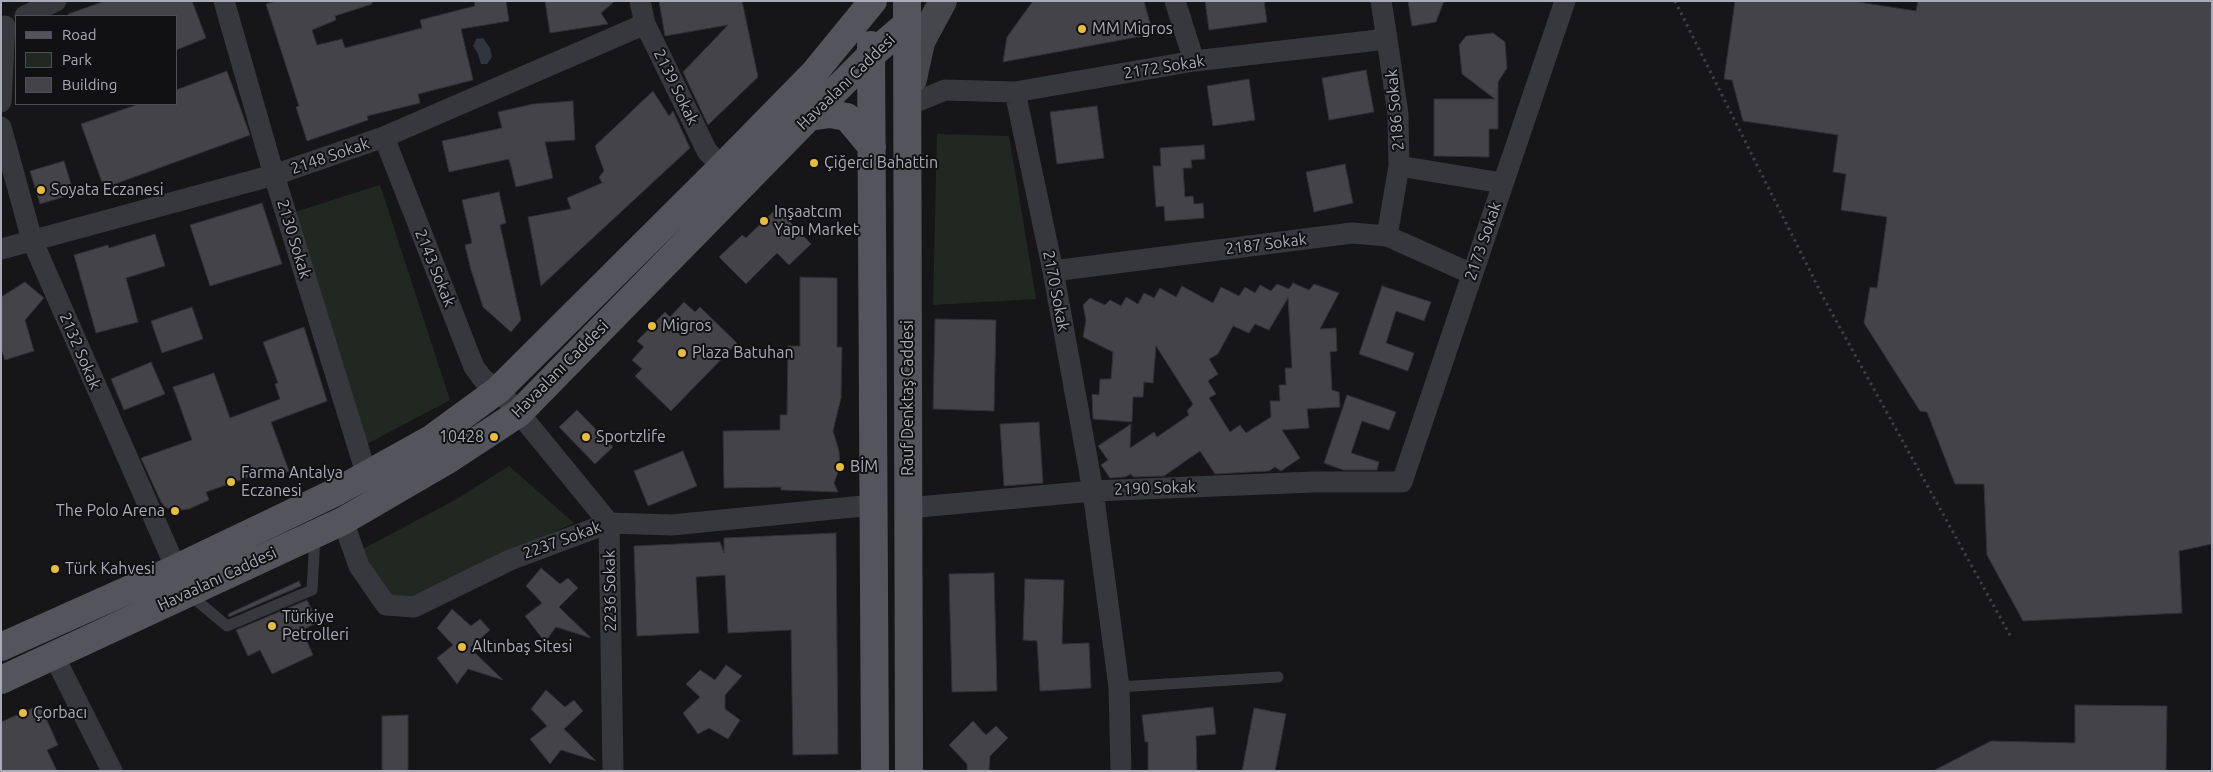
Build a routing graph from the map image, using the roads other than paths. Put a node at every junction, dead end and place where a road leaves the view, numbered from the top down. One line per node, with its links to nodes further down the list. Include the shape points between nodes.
1 (56, 1): 11 (street)
2 (224, 1): 26 (street, 2130 Sokak)
3 (640, 1): 13 (street, 2139 Sokak)
4 (932, 1): 10 (street, Havaalanı Caddesi)
5 (943, 1): 19 (street, via 921,42)
6 (1175, 1): 16 (street)
7 (1382, 1): 14 (street)
8 (1565, 1): 27 (street, 2173 Sokak)
9 (866, 2): 15 (main road); 25 (main road, Havaalanı Caddesi, via 815,72)
10 (906, 13): 15 (main road, Havaalanı Caddesi); 19 (main road, Rauf Denktaş Caddesi)
11 (27, 15)
12 (8, 24): 18 (street)
13 (645, 24): 22 (street, 2148 Sokak); 25 (street, 2139 Sokak, via 707,151)
14 (1387, 39): 16 (street, 2172 Sokak); 24 (street, 2186 Sokak, via 1398,114)
15 (871, 55): 20 (main road, Havaalanı Caddesi); 23 (main road)
16 (1194, 61): 17 (street, 2172 Sokak)
17 (1015, 92): 19 (street, 2172 Sokak, via 945,90); 31 (street, 2170 Sokak)
18 (1, 102)
19 (907, 113): 40 (main road, Rauf Denktaş Caddesi)
20 (808, 117): 23 (main road, via 830,114 847,117); 34 (main road, Havaalanı Caddesi)
21 (1, 127): 29 (street, 2132 Sokak)
22 (384, 138): 26 (street, 2148 Sokak); 33 (street, 2143 Sokak, via 474,367)
23 (872, 147): 39 (main road)
24 (1399, 166): 27 (street, 2186 Sokak); 28 (street)
25 (722, 168): 33 (main road, Havaalanı Caddesi)
26 (274, 175): 29 (street, 2148 Sokak); 35 (street, 2130 Sokak)
27 (1502, 183): 32 (street, 2173 Sokak)
28 (1387, 236): 31 (street, 2187 Sokak, via 1352,233); 32 (street, 2187 Sokak)
29 (32, 240): 30 (street, 2148 Sokak); 44 (street, 2132 Sokak)
30 (1, 249)
31 (1053, 271): 37 (street, 2170 Sokak)
32 (1472, 274): 36 (street, 2173 Sokak)
33 (498, 390): 34 (street, 2143 Sokak); 35 (main road, Havaalanı Caddesi, via 431,438)
34 (519, 413): 38 (main road, Havaalanı Caddesi); 42 (street)
35 (366, 476): 38 (street, 2130 Sokak); 44 (main road, Havaalanı Caddesi)
36 (1402, 482): 37 (street, 2190 Sokak)
37 (1093, 490): 40 (street, 2190 Sokak); 50 (street, 2170 Sokak)
38 (376, 502): 41 (main road, Havaalanı Caddesi)
39 (873, 505): 42 (street, 2237 Sokak, via 672,525); 53 (main road)
40 (908, 508): 54 (main road, Rauf Denktaş Caddesi)
41 (343, 521): 42 (street, 2237 Sokak, via 359,566 386,605 414,607 510,560); 43 (main road, Havaalanı Caddesi)
42 (609, 523): 52 (street, 2236 Sokak)
43 (315, 533): 45 (main road, Havaalanı Caddesi); 45 (lane, via 312,590 227,626)
44 (176, 569): 45 (street, 2132 Sokak); 46 (main road, Havaalanı Caddesi)
45 (188, 593): 47 (main road, Havaalanı Caddesi)
46 (1, 647)
47 (54, 656): 49 (main road, Havaalanı Caddesi); 51 (street)
48 (1278, 677): 50 (lane)
49 (1, 680)
50 (1119, 687): 55 (street, 2170 Sokak)
51 (112, 771)
52 (613, 771)
53 (875, 771)
54 (909, 771)
55 (1121, 771)

